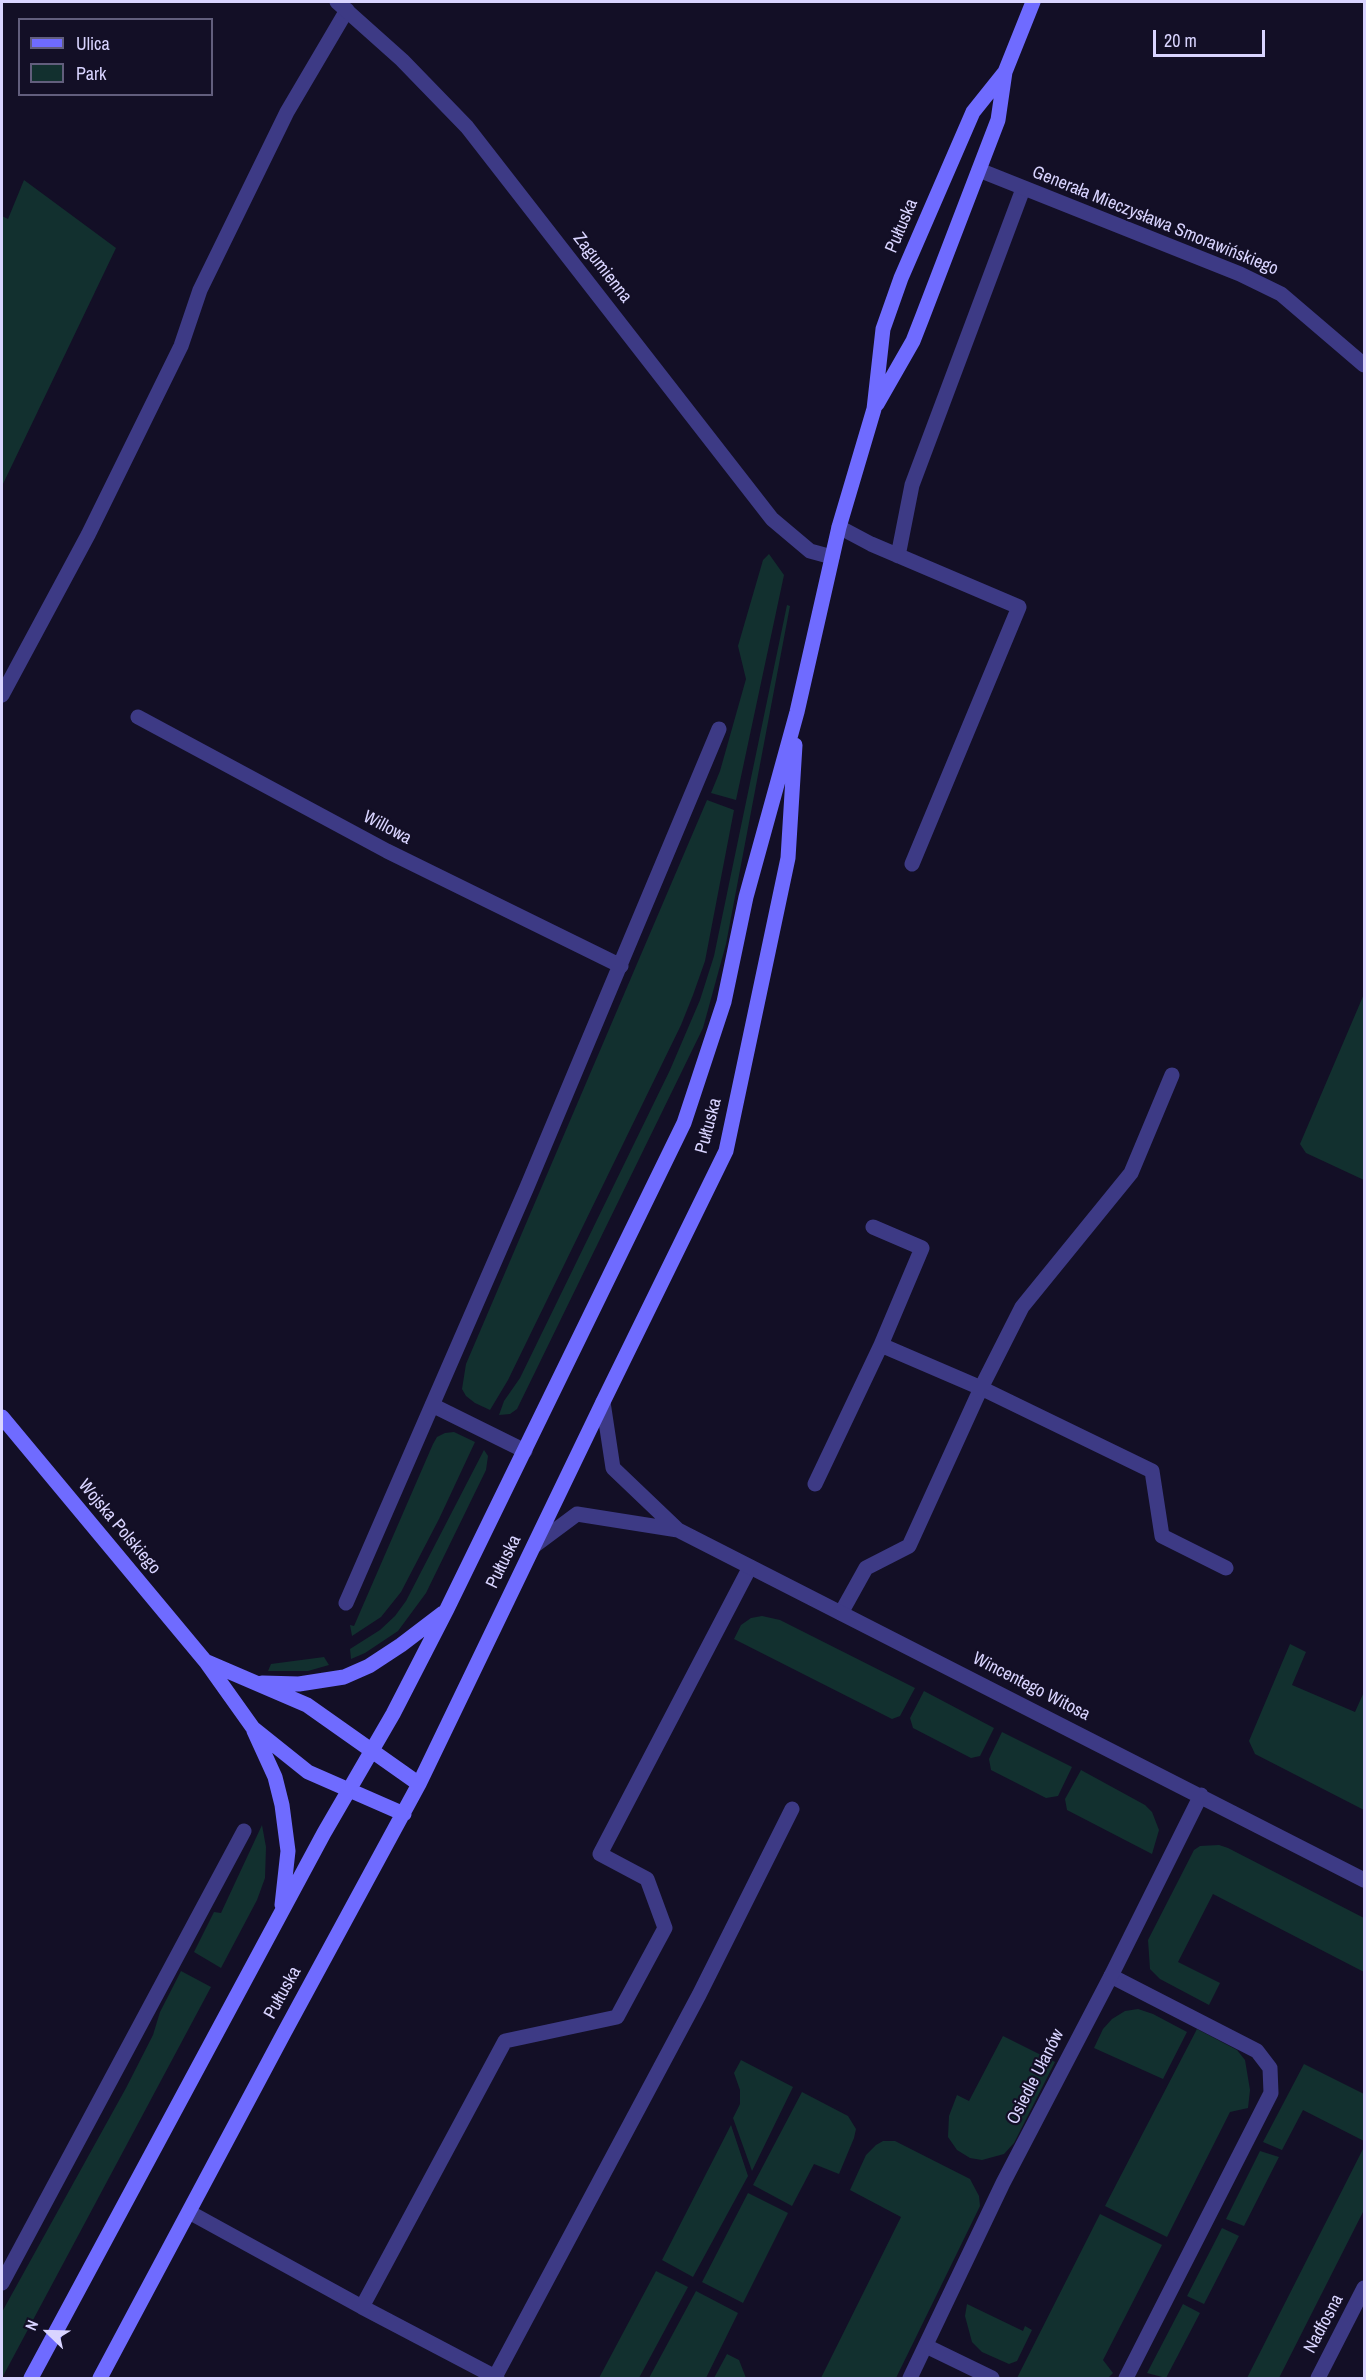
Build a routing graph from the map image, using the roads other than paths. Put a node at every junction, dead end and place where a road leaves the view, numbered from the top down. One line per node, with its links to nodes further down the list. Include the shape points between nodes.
1 (1033, 2): 3 (main road, Pułtuska)
2 (342, 6): 10 (street, Zagumienna, via 467,127 772,519 810,551); 11 (street, via 200,290 176,356 88,535)
3 (1005, 72): 4 (main road, Pułtuska, via 998,120); 7 (main road, Pułtuska, via 973,112 901,278 883,329)
4 (978, 170): 5 (street, Generała Mieczysława Smorawińskiego); 7 (main road, Pułtuska, via 913,341)
5 (1023, 189): 6 (street, Generała Mieczysława Smorawińskiego, via 1240,274 1281,294); 9 (street, via 912,485)
6 (1365, 365)
7 (874, 409): 8 (main road, Pułtuska)
8 (839, 527): 9 (street); 10 (main road, Pułtuska)
9 (898, 556): 15 (street, via 1019,607)
10 (832, 557): 12 (main road, Pułtuska)
11 (2, 695)
12 (797, 712): 21 (main road, Pułtuska, via 788,858 726,1151); 24 (main road, Pułtuska, via 746,897 724,1002 684,1123)
13 (138, 717): 16 (street, Willowa, via 387,851)
14 (719, 729): 16 (street)
15 (912, 864)
16 (621, 966): 22 (street)
17 (1172, 1075): 20 (street, via 1131,1173 1022,1307)
18 (873, 1227): 19 (street, via 922,1248)
19 (881, 1345): 20 (street); 25 (street)
20 (981, 1388): 29 (street, via 1152,1471 1162,1536); 32 (street, via 909,1546 866,1568)
21 (603, 1402): 26 (street, Wincentego Witosa, via 613,1468); 27 (main road, Pułtuska)
22 (432, 1405): 24 (street); 30 (street)
23 (4, 1425): 33 (main road, Wojska Polskiego)
24 (525, 1451): 31 (main road, Pułtuska)
25 (815, 1484)
26 (678, 1530): 27 (street, Wincentego Witosa, via 577,1514); 28 (street, Wincentego Witosa)
27 (534, 1546): 37 (main road, Pułtuska)
28 (750, 1567): 32 (street, Wincentego Witosa); 49 (street, via 600,1854 648,1879 665,1928 660,1938 617,2017 505,2041)
29 (1226, 1568)
30 (346, 1603)
31 (447, 1609): 34 (main road, via 401,1645 344,1677 299,1684); 36 (main road, Pułtuska)
32 (841, 1613): 39 (street, Wincentego Witosa)
33 (206, 1662): 34 (main road, Wojska Polskiego); 35 (main road, Wojska Polskiego)
34 (257, 1682): 36 (main road, Wojska Polskiego, via 307,1705)
35 (253, 1728): 38 (main road, Wojska Polskiego, via 308,1772); 44 (main road, via 275,1777 282,1805 288,1851)
36 (372, 1749): 37 (main road, Wojska Polskiego); 38 (main road, Pułtuska)
37 (419, 1784): 41 (main road, Pułtuska)
38 (348, 1791): 41 (main road, Wojska Polskiego); 44 (main road, Pułtuska)
39 (1200, 1795): 43 (street, Wincentego Witosa); 45 (street, Osiedle Ułanów)
40 (792, 1809): 51 (street, via 699,1995)
41 (404, 1814): 46 (main road, Pułtuska)
42 (244, 1831): 47 (street)
43 (1365, 1880)
44 (281, 1913): 52 (main road, Pułtuska)
45 (1111, 1976): 50 (street, Osiedle Ułanów, via 1003,2184); 56 (street, via 1257,2051 1270,2068 1271,2093)
46 (189, 2212): 49 (street); 53 (main road, Pułtuska)
47 (2, 2283)
48 (1365, 2288): 57 (street, Nadfosna)
49 (362, 2307): 51 (street)
50 (926, 2346): 54 (street, Osiedle Ułanów); 55 (street)
51 (496, 2378)
52 (31, 2379)
53 (100, 2379)
54 (910, 2379)
55 (992, 2379)
56 (1126, 2379)
57 (1317, 2379)

